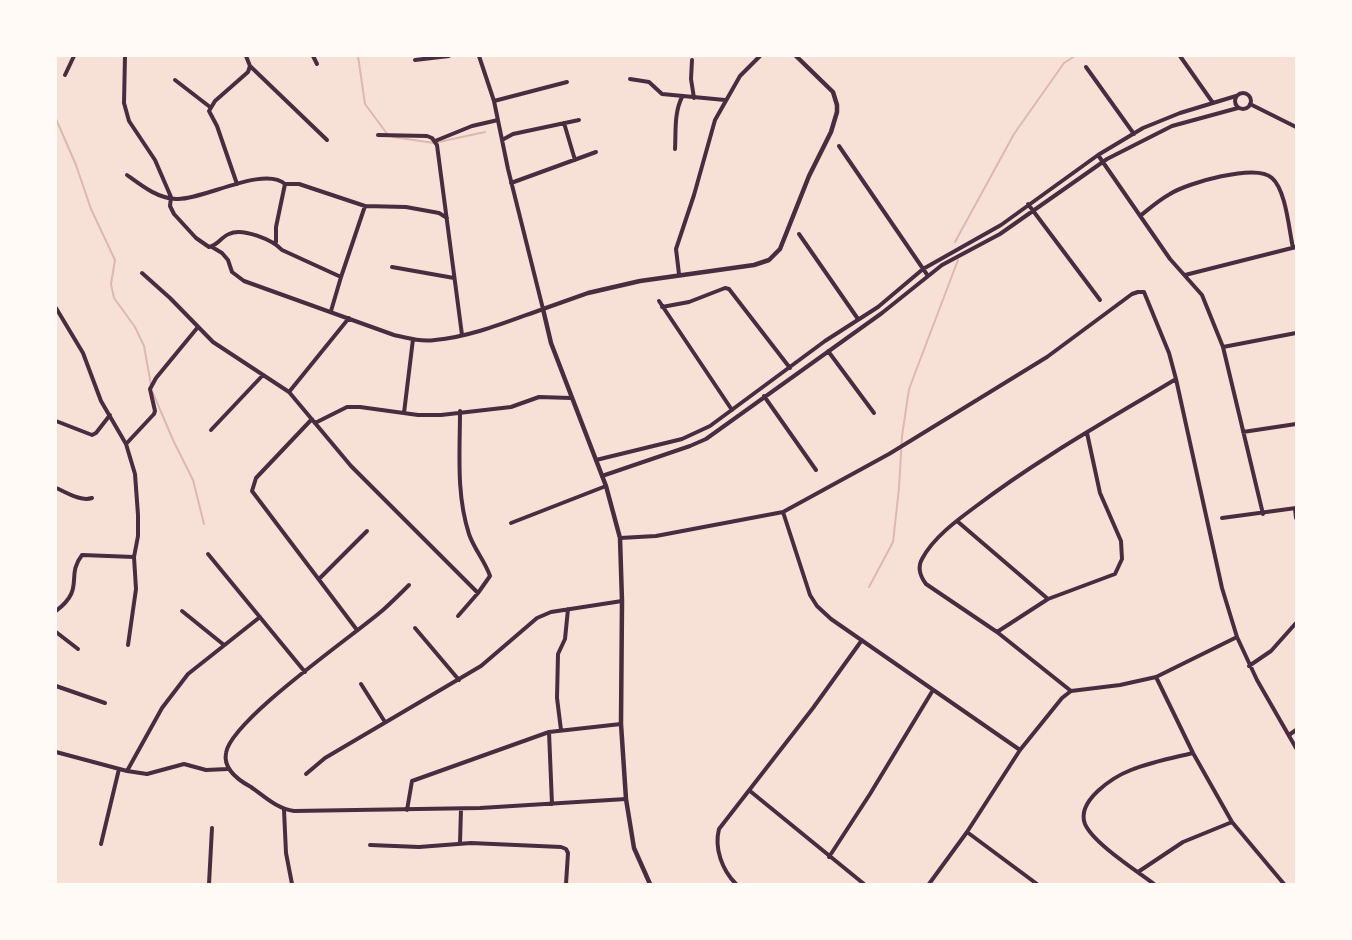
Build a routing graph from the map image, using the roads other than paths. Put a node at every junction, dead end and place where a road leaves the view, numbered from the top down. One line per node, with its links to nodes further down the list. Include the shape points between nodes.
1 (74, 56): 15 (street)
2 (125, 56): 47 (street, via 124,103 129,121 148,147)
3 (246, 56): 13 (street)
4 (313, 56): 12 (street)
5 (449, 56): 10 (street)
6 (479, 56): 23 (street)
7 (760, 56): 22 (street, via 740,76)
8 (796, 56): 60 (street, via 833,92 837,112 780,249 770,260 754,266)
9 (1180, 56): 24 (street)
10 (415, 60)
11 (692, 60): 21 (street)
12 (317, 64)
13 (250, 66): 26 (street); 34 (street)
14 (1086, 67): 32 (street)
15 (65, 75)
16 (630, 79): 20 (street, via 649,82 662,94)
17 (175, 80): 26 (street)
18 (567, 82): 23 (street)
19 (1236, 96): 24 (street); 25 (street, via 1248,94); 27 (street)
20 (682, 97): 21 (street); 38 (street, via 676,109)
21 (694, 98): 22 (street)
22 (725, 100): 60 (street, via 712,127 676,249)
23 (494, 101): 28 (street)
24 (1213, 103): 32 (street)
25 (1250, 104): 27 (street); 31 (street)
26 (210, 107): 45 (street)
27 (1238, 108): 42 (street, via 1172,126)
28 (498, 120): 35 (street); 36 (street)
29 (579, 120): 30 (street)
30 (564, 123): 35 (street); 41 (street)
31 (1296, 128)
32 (1134, 134): 40 (street)
33 (378, 135): 36 (street, via 418,135)
34 (327, 140)
35 (502, 140): 44 (street)
36 (435, 141): 52 (street)
37 (839, 146): 58 (street)
38 (675, 149)
39 (596, 152): 41 (street)
40 (1098, 155): 42 (street); 48 (street)
41 (575, 160): 44 (street)
42 (1102, 162): 50 (street); 51 (street)
43 (127, 175): 47 (street, via 154,194)
44 (512, 183): 69 (street)
45 (237, 184): 46 (street, via 269,178); 47 (street, via 177,199)
46 (285, 184): 49 (street, via 299,184); 54 (street)
47 (171, 197): 55 (street, via 174,214 204,245)
48 (1028, 204): 50 (street); 58 (street, via 1000,225)
49 (365, 206): 52 (street, via 406,207); 63 (street)
50 (1034, 211): 62 (street); 65 (street)
51 (1140, 216): 56 (street, via 1170,193 1194,184 1245,172 1268,174 1282,196); 61 (street)
52 (447, 218): 64 (street)
53 (799, 234): 72 (street)
54 (276, 243): 55 (street, via 233,232); 63 (street, via 282,250)
55 (212, 247): 70 (street, via 222,253 232,272 244,281)
56 (1295, 248): 61 (street)
57 (392, 267): 64 (street)
58 (923, 269): 62 (street); 72 (street)
59 (142, 273): 73 (street)
60 (679, 274): 69 (street, via 588,293)
61 (1185, 275): 77 (street, via 1202,295)
62 (928, 276): 78 (street)
63 (341, 277): 70 (street)
64 (454, 278): 75 (street)
65 (1100, 300)
66 (658, 301): 67 (street)
67 (662, 307): 79 (street, via 729,289); 85 (street)
68 (56, 308): 89 (street, via 83,353)
69 (543, 309): 75 (street); 84 (street, via 550,343)
70 (331, 311): 71 (street)
71 (349, 318): 76 (street); 82 (street)
72 (858, 319): 79 (street)
73 (198, 327): 80 (street, via 219,347); 96 (street, via 156,378 150,389 154,414)
74 (1296, 333): 77 (street)
75 (462, 335): 76 (street)
76 (413, 339): 87 (street)
77 (1223, 347): 94 (street)
78 (828, 351): 83 (street); 88 (street)
79 (790, 368): 85 (street)
80 (262, 375): 82 (street); 93 (street)
81 (1176, 379): 95 (street); 104 (street, via 1148,298 1144,292 1138,292 1037,363 889,454); 129 (street, via 1222,588)
82 (290, 392): 91 (street)
83 (764, 396): 98 (street); 99 (street, via 706,439)
84 (571, 398): 86 (street, via 539,397 511,407); 97 (street)
85 (732, 410): 97 (street, via 682,439)
86 (460, 411): 87 (street, via 441,415); 116 (street, via 458,471 465,519 489,576)
87 (404, 413): 91 (street, via 347,407)
88 (874, 413)
89 (110, 415): 90 (street, via 92,435); 96 (street)
90 (56, 421)
91 (313, 421): 114 (street, via 256,478 252,491); 116 (street, via 351,466)
92 (1296, 424): 94 (street)
93 (212, 430)
94 (1243, 432): 105 (street)
95 (1088, 433): 108 (street); 117 (street, via 1100,493 1121,541 1122,559 1119,568 1108,577)
96 (126, 444): 113 (street, via 135,474 138,515)
97 (596, 460): 99 (street)
98 (816, 470)
99 (602, 476): 100 (street)
100 (606, 486): 109 (street); 111 (street)
101 (56, 488): 102 (street, via 83,499)
102 (92, 498)
103 (1296, 508): 105 (street); 107 (street)
104 (783, 512): 111 (street, via 656,536); 130 (street, via 810,595 831,619)
105 (1263, 514): 106 (street)
106 (1222, 518)
107 (1296, 518)
108 (957, 521): 117 (street); 128 (street, via 922,558 920,576)
109 (511, 523)
110 (367, 531): 114 (street)
111 (620, 538): 118 (street)
112 (208, 554): 122 (street)
113 (134, 557): 120 (street, via 82,555 76,565 71,597); 131 (street, via 136,589)
114 (319, 579): 126 (street)
115 (409, 585): 126 (street)
116 (478, 593): 123 (street)
117 (1048, 599): 128 (street)
118 (622, 601): 119 (street); 144 (street)
119 (568, 609): 137 (street, via 537,618); 145 (street, via 566,639 558,654)
120 (56, 611)
121 (182, 611): 132 (street)
122 (260, 616): 132 (street); 135 (street)
123 (458, 616)
124 (1296, 623): 134 (street, via 1271,651)
125 (415, 628): 137 (street)
126 (357, 630): 135 (street)
127 (56, 632): 133 (street)
128 (997, 632): 141 (street)
129 (1237, 637): 134 (street); 136 (street)
130 (862, 640): 140 (street); 157 (street)
131 (128, 645)
132 (224, 645): 155 (street, via 188,674 162,708)
133 (78, 649)
134 (1249, 666): 148 (street)
135 (305, 672): 154 (street, via 231,738 225,760)
136 (1156, 677): 141 (street); 152 (street)
137 (459, 680): 143 (street)
138 (361, 684): 143 (street)
139 (56, 686): 142 (street)
140 (933, 690): 150 (street); 169 (street)
141 (1071, 691): 150 (street)
142 (105, 703)
143 (385, 722): 156 (street)
144 (621, 724): 145 (street); 158 (street)
145 (561, 730): 147 (street)
146 (1296, 730): 148 (street)
147 (549, 732): 159 (street); 162 (street, via 412,781)
148 (1289, 735): 149 (street)
149 (1296, 748)
150 (1020, 750): 165 (street)
151 (56, 752): 153 (street)
152 (1193, 753): 163 (street); 170 (street, via 1128,771 1095,792 1087,803 1085,825 1096,840)
153 (119, 769): 155 (street); 167 (street)
154 (228, 769): 155 (street, via 206,770 184,764 147,774); 161 (street)
155 (127, 771)
156 (306, 774)
157 (750, 791): 169 (street); 175 (street, via 717,836 722,863)
158 (626, 799): 159 (street); 174 (street, via 634,848)
159 (552, 804): 160 (street)
160 (461, 809): 162 (street); 166 (street)
161 (284, 810): 162 (street); 172 (street)
162 (407, 810)
163 (1232, 822): 170 (street, via 1183,842); 180 (street)
164 (212, 828): 171 (street)
165 (967, 832): 177 (street); 178 (street)
166 (460, 843): 168 (street, via 419,847); 173 (street, via 561,847 568,853)
167 (101, 844)
168 (370, 845)
169 (829, 857): 176 (street)
170 (1138, 872): 179 (street)
171 (209, 885)
172 (292, 885)
173 (566, 885)
174 (650, 885)
175 (736, 885)
176 (864, 885)
177 (929, 885)
178 (1037, 885)
179 (1154, 885)
180 (1284, 885)

